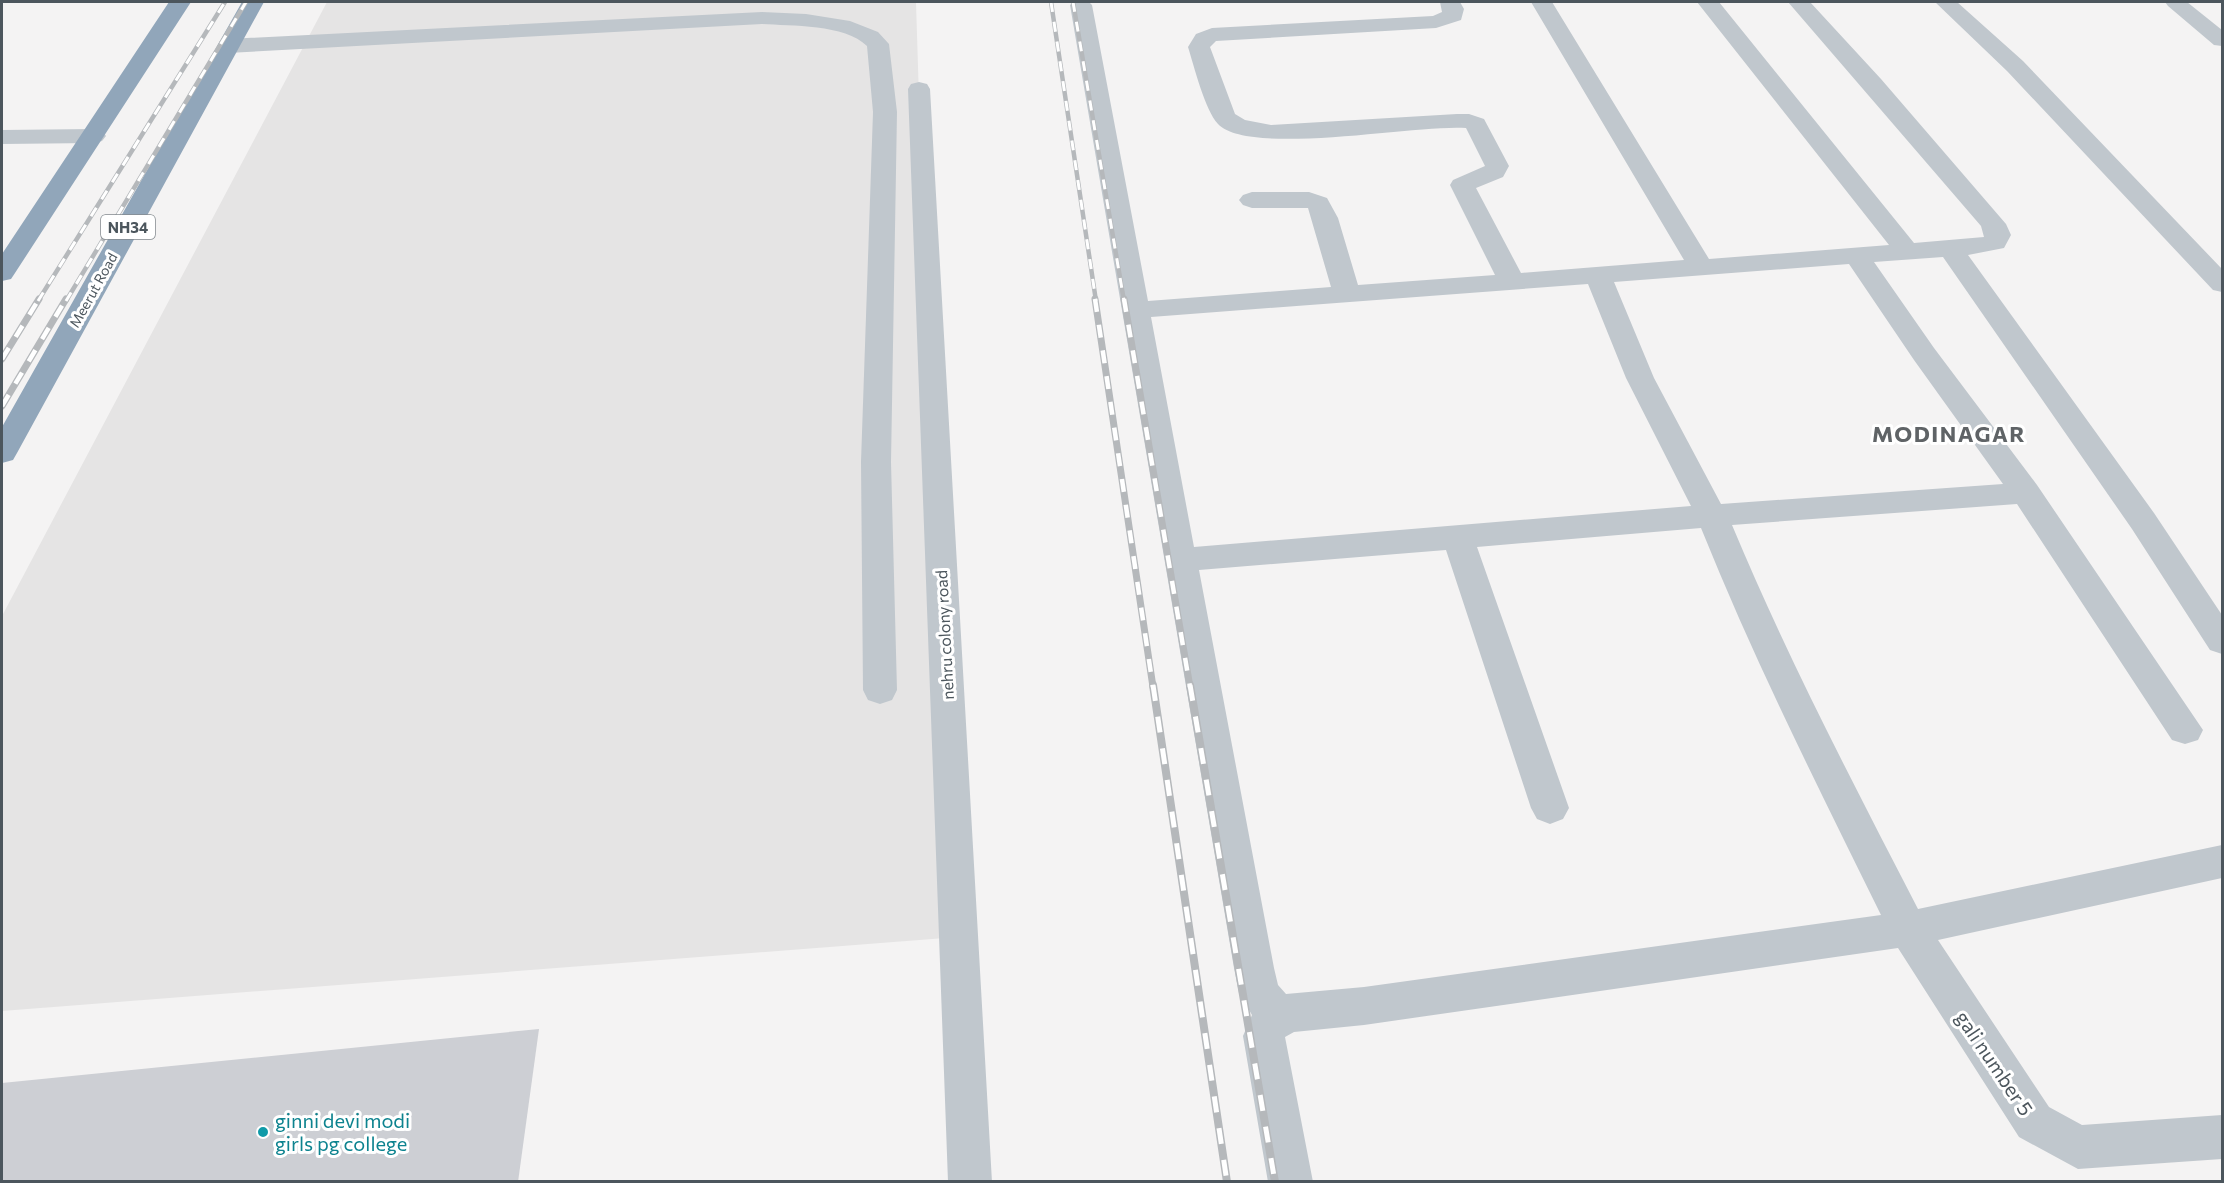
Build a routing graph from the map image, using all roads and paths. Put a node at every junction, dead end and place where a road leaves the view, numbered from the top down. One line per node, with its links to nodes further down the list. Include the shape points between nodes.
1 (180, 2): 13 (highway)
2 (253, 2): 11 (highway, Meerut Road / NH34)
3 (1450, 2): 22 (street, via 1453,15 1436,22 1212,35 1199,47 1223,114 1238,126 1271,132 1457,121 1476,124 1497,166 1494,172 1462,185)
4 (1542, 2): 19 (street)
5 (1708, 2): 17 (street)
6 (1799, 2): 16 (street, via 1993,224 1998,235 1995,242)
7 (1945, 2): 23 (street, via 2015,66)
8 (2175, 2): 10 (street)
9 (1081, 5): 25 (street)
10 (2223, 40)
11 (223, 56): 26 (highway, Meerut Road / NH34); 32 (street, via 795,33 824,24 851,28 873,37 878,44 885,112 876,462)
12 (919, 89): 39 (street, nehru colony road)
13 (94, 136): 14 (street); 20 (highway)
14 (2, 137)
15 (1252, 200): 24 (street, via 1318,203)
16 (1950, 248): 17 (street); 31 (street)
17 (1908, 252): 18 (street)
18 (1856, 255): 19 (street); 27 (street)
19 (1701, 267): 21 (street)
20 (2, 273)
21 (1598, 275): 22 (street); 28 (street, gali number 5, via 1640,378)
22 (1512, 282): 24 (street)
23 (2223, 284)
24 (1347, 295): 25 (street)
25 (1137, 310): 30 (street)
26 (2, 453)
27 (2026, 493): 28 (street); 33 (street)
28 (1712, 516): 29 (street); 36 (street, gali number 5, via 1807,728)
29 (1458, 537): 30 (street); 34 (street)
30 (1182, 560): 37 (street, via 1254,968 1260,993)
31 (2223, 640)
32 (880, 690)
33 (2185, 730)
34 (1550, 808)
35 (2223, 861): 36 (street)
36 (1908, 929): 37 (street, via 1364,1006 1287,1012); 38 (street, gali number 5, via 2034,1122 2078,1147)
37 (1278, 1017): 40 (street, via 1268,1025 1264,1036)
38 (2223, 1137)
39 (970, 1182)
40 (1291, 1182)

